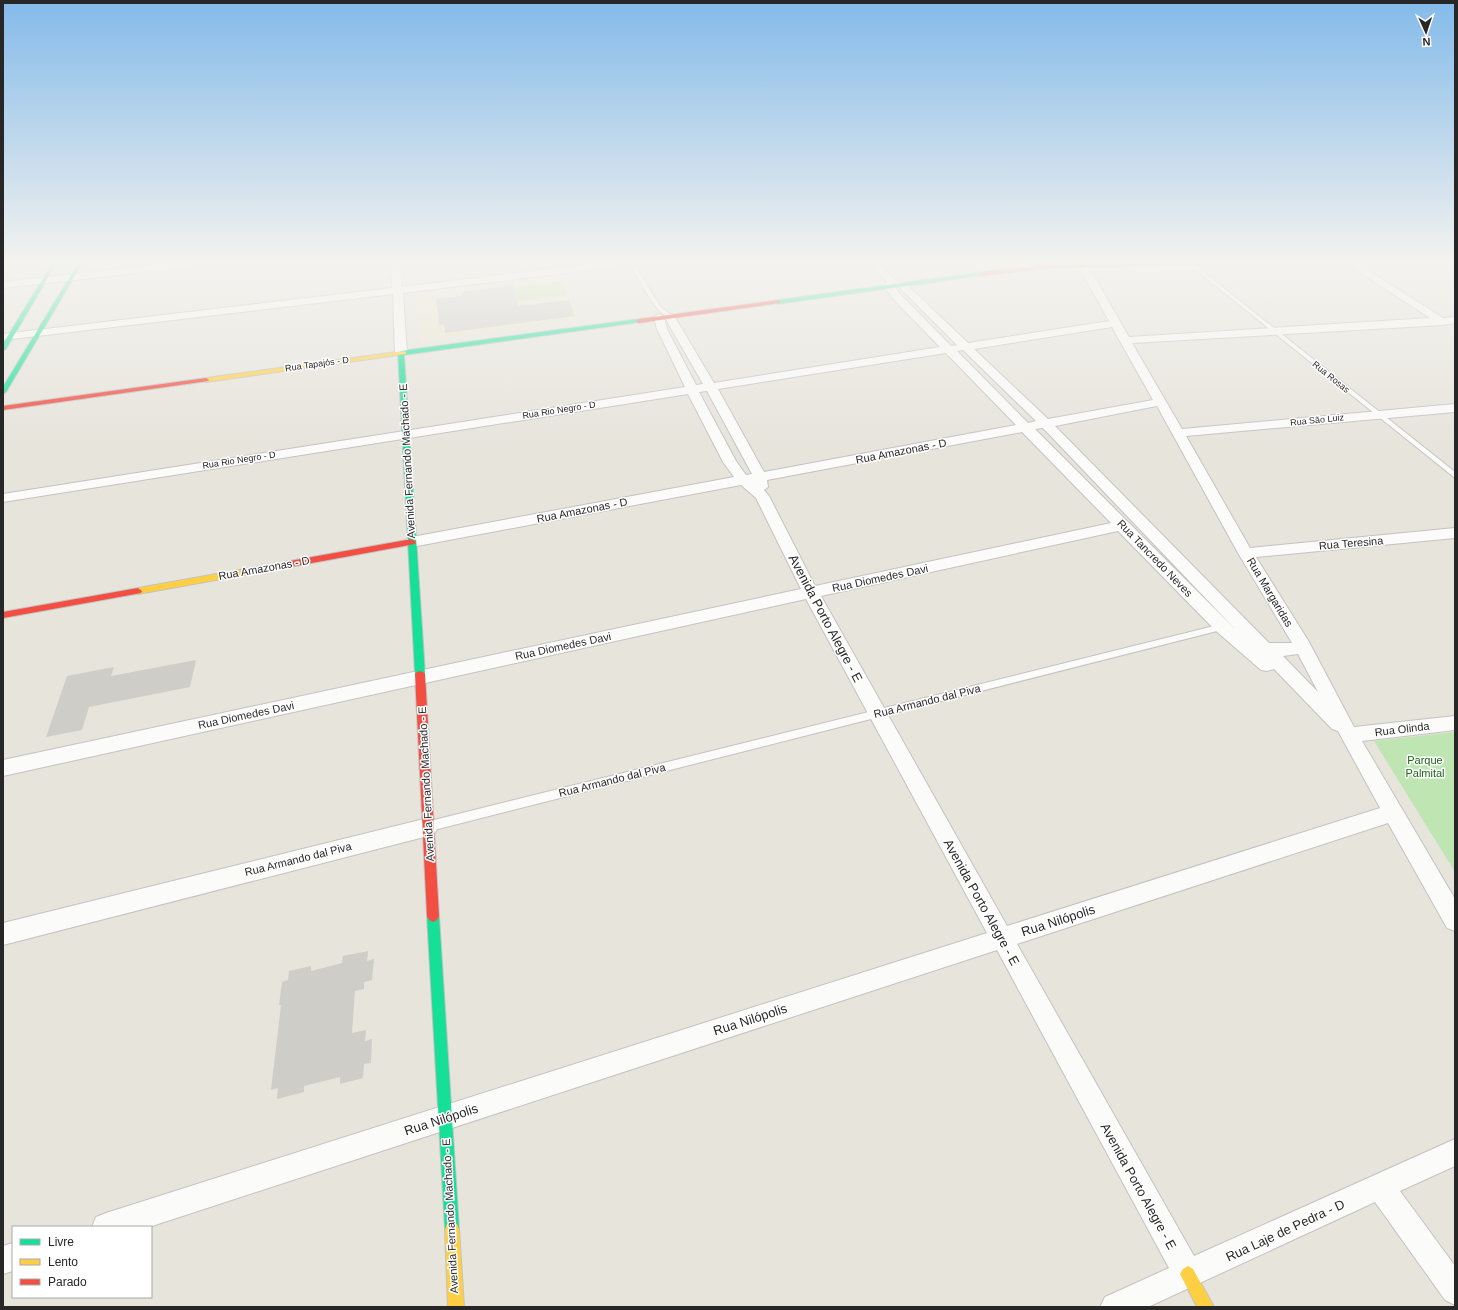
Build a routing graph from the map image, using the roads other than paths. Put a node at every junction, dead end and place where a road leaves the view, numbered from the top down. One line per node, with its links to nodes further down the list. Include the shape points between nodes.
1 (16, 323): 17 (street)
2 (44, 323): 16 (street)
3 (121, 323): 16 (street)
4 (400, 323): 22 (street, Avenida Fernando Machado - E)
5 (596, 323): 22 (street, Rua Tapajós - D)
6 (662, 323): 24 (street, Avenida Porto Alegre - E, via 662,329)
7 (669, 323): 23 (street, Avenida Porto Alegre - E)
8 (927, 323): 21 (street, Rua Tancredo Neves)
9 (939, 323): 19 (street, Rua Tancredo Neves)
10 (1116, 323): 18 (street, Rua Margaridas); 19 (street, Rua Rio Negro - D)
11 (1264, 323): 15 (lane, Rua Rosas)
12 (1393, 323): 15 (street)
13 (1446, 323): 14 (street)
14 (1455, 329)
15 (1274, 331): 18 (street); 29 (lane, Rua Rosas)
16 (38, 333): 17 (street); 25 (street)
17 (7, 336): 20 (street)
18 (1126, 340): 26 (street, Rua Margaridas)
19 (966, 346): 21 (street, Rua Rio Negro - D); 30 (street, Rua Tancredo Neves)
20 (3, 349)
21 (949, 349): 23 (street, Rua Rio Negro - D); 31 (street, Rua Tancredo Neves)
22 (401, 353): 27 (street, Rua Tapajós - D); 33 (street, Avenida Fernando Machado - E)
23 (711, 387): 24 (street, Rua Rio Negro - D); 36 (street, Avenida Porto Alegre - E)
24 (692, 390): 33 (street, Rua Rio Negro - D); 35 (street, Avenida Porto Alegre - E, via 730,462)
25 (3, 392)
26 (1161, 402): 30 (street, Rua Amazonas - D); 32 (street, Rua Margaridas)
27 (3, 408)
28 (1455, 408): 29 (street, Rua São Luiz)
29 (1377, 414): 32 (street, Rua São Luiz); 34 (lane, Rua Rosas)
30 (1046, 424): 31 (street, Rua Amazonas - D); 46 (street, Rua Tancredo Neves)
31 (1027, 427): 36 (street, Rua Amazonas - D); 38 (street, Rua Tancredo Neves)
32 (1179, 433): 41 (street, Rua Margaridas)
33 (405, 434): 37 (street, Rua Rio Negro - D); 40 (street, Avenida Fernando Machado - E)
34 (1455, 476)
35 (743, 480): 36 (street, Avenida Porto Alegre - E); 36 (street, Rua Amazonas - D); 40 (street, Rua Amazonas - D)
36 (761, 486): 42 (street, Avenida Porto Alegre - E)
37 (3, 498)
38 (1123, 525): 42 (street, Rua Diomedes Davi); 44 (street, Rua Tancredo Neves)
39 (1455, 533): 41 (street, Rua Teresina)
40 (412, 542): 43 (street, Rua Amazonas - D); 47 (street, Avenida Fernando Machado - E)
41 (1246, 553): 45 (street, Rua Margaridas)
42 (812, 593): 47 (street, Rua Diomedes Davi); 48 (street, Avenida Porto Alegre - E)
43 (3, 615)
44 (1222, 627): 48 (lane, Rua Armando dal Piva); 50 (street, Rua Tancredo Neves)
45 (1303, 646): 46 (street, via 1278,651); 50 (street, Rua Margaridas)
46 (1264, 648): 50 (street, Rua Tancredo Neves)
47 (420, 678): 51 (street, Rua Diomedes Davi); 53 (street, Avenida Fernando Machado - E)
48 (878, 713): 53 (lane, Rua Armando dal Piva); 56 (street, Avenida Porto Alegre - E)
49 (1455, 723): 50 (street, Rua Olinda)
50 (1349, 735): 52 (street, Rua Margaridas)
51 (3, 768)
52 (1394, 812): 54 (street, Rua Margaridas); 56 (street, Rua Nilópolis)
53 (428, 827): 55 (street, Rua Armando dal Piva); 57 (street, Avenida Fernando Machado - E)
54 (1455, 920)
55 (3, 934)
56 (1002, 938): 57 (street, Rua Nilópolis); 61 (street, Avenida Porto Alegre - E)
57 (445, 1118): 60 (street, Rua Nilópolis); 63 (street, Avenida Fernando Machado - E)
58 (1455, 1152): 59 (street, Rua Laje de Pedra - D)
59 (1380, 1186): 61 (street, Rua Laje de Pedra - D); 62 (street)
60 (109, 1226)
61 (1188, 1274): 64 (street, Rua Laje de Pedra - D); 65 (street, Avenida Porto Alegre - E)
62 (1455, 1290)
63 (456, 1307)
64 (1115, 1307)
65 (1206, 1307)

